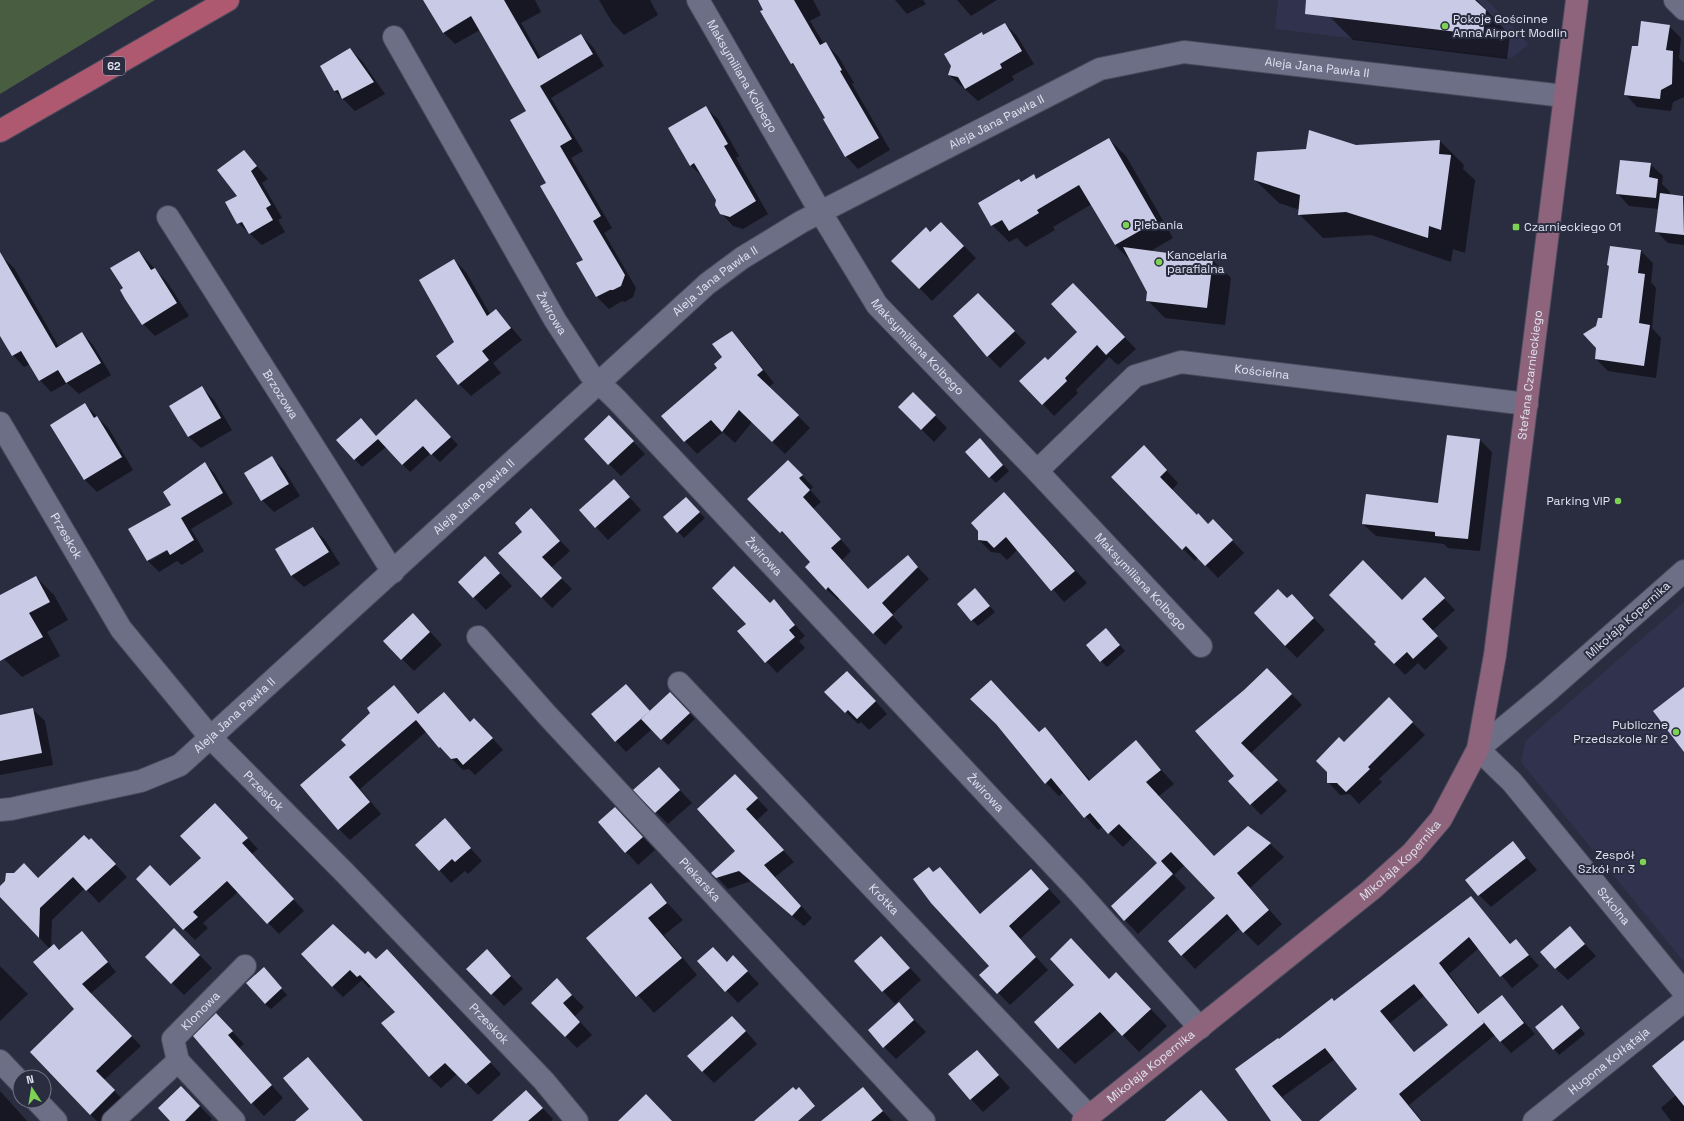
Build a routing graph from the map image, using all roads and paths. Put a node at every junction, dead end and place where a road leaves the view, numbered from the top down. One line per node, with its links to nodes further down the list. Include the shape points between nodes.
1 (228, 0): 8 (main road, 62)
2 (698, 0): 9 (street, Maksymiliana Kolbego)
3 (1577, 0): 7 (street, Stefana Czarnieckiego)
4 (1675, 0): 5 (street)
5 (1684, 9)
6 (394, 37): 11 (street, Żwirowa, via 555,320 590,374)
7 (1564, 96): 9 (street, Aleja Jana Pawła II, via 1184,52 1100,69); 12 (street, Stefana Czarnieckiego)
8 (0, 131)
9 (821, 213): 11 (street, Aleja Jana Pawła II, via 801,222 742,258 707,284); 14 (street, Maksymiliana Kolbego, via 877,305)
10 (168, 217): 16 (street, Brzozowa)
11 (599, 382): 16 (street, Aleja Jana Pawła II); 26 (street, Żwirowa, via 1076,889)
12 (1527, 404): 14 (street, Kościelna, via 1181,362 1136,376); 21 (street, Stefana Czarnieckiego, via 1495,655)
13 (0, 423): 20 (street, Przeskok, via 121,629)
14 (1037, 471): 18 (street, Maksymiliana Kolbego)
15 (1684, 571): 21 (street, Mikołaja Kopernika)
16 (393, 572): 20 (street, Aleja Jana Pawła II)
17 (478, 637): 36 (street, Piekarska, via 547,716)
18 (1201, 646)
19 (678, 684): 31 (street, Krótka)
20 (211, 738): 22 (street, Aleja Jana Pawła II, via 180,765 141,781); 35 (street, Przeskok, via 345,873 544,1081)
21 (1478, 749): 24 (street, Szkolna, via 1512,782); 26 (street, Mikołaja Kopernika, via 1441,819 1412,853 1371,890)
22 (0, 810)
23 (245, 966): 28 (street, Klonowa, via 173,1039)
24 (1684, 992)
25 (1684, 1001): 37 (street, Hugona Kołłątaja)
26 (1200, 1028): 31 (street, Mikołaja Kopernika)
27 (0, 1061): 29 (street)
28 (178, 1062): 33 (street); 34 (street)
29 (12, 1074)
30 (45, 1109): 32 (street)
31 (1086, 1118)
32 (56, 1121)
33 (113, 1121)
34 (234, 1121)
35 (577, 1121)
36 (924, 1121)
37 (1534, 1121)

